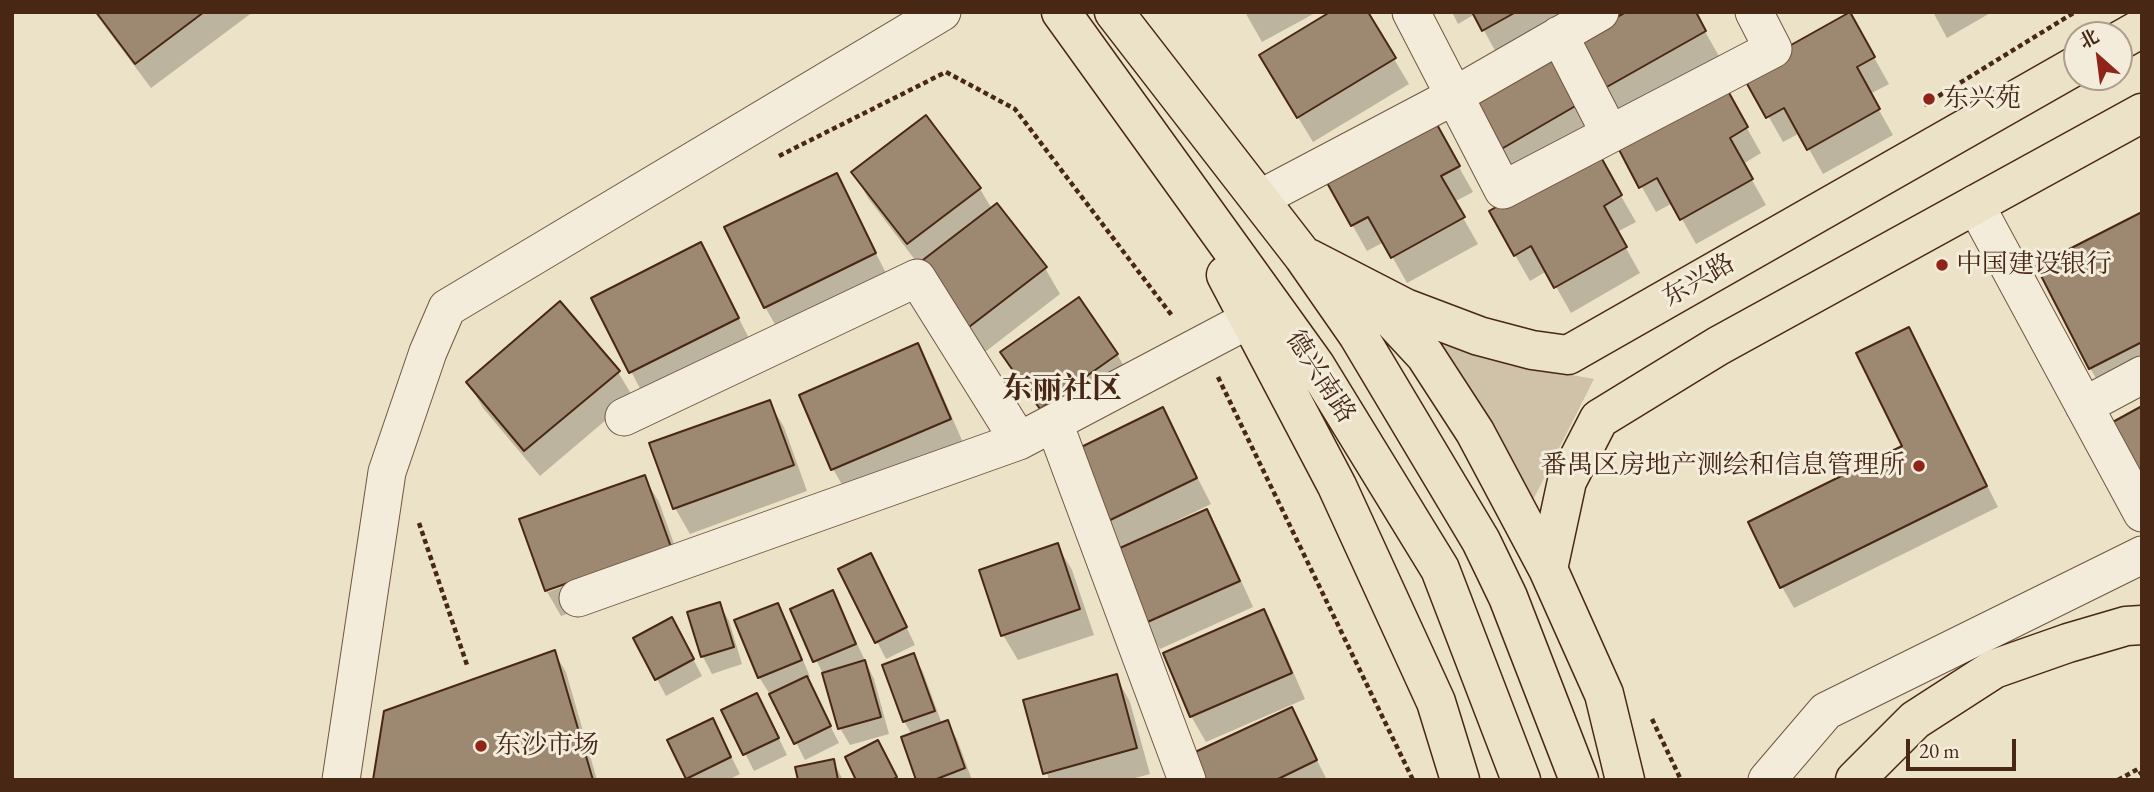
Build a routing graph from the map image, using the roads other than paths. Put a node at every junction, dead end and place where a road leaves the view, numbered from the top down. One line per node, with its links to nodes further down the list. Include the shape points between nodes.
1 (942, 12): 30 (street, via 447,308 387,472)
2 (1061, 12): 12 (main road, 德兴南路)
3 (1114, 12): 13 (main road, 德兴南路)
4 (1410, 12): 9 (street)
5 (1600, 12): 7 (street)
6 (1754, 12): 11 (street, via 1773,49)
7 (1559, 36): 9 (street); 11 (street)
8 (2063, 73): 16 (main road, 东兴路, via 1568,355 1532,351 1479,336)
9 (1454, 96): 11 (street, via 1503,190); 13 (street)
10 (2142, 113): 14 (main road)
11 (1610, 134)
12 (1162, 152): 17 (main road); 29 (main road, 德兴南路, via 1315,365 1440,569)
13 (1259, 199): 15 (main road, 德兴南路)
14 (1976, 204): 19 (street); 25 (main road, via 1718,346 1598,419 1567,481)
15 (1303, 256): 16 (main road, 东兴路); 28 (main road, 德兴南路, via 1358,335 1481,541)
16 (1360, 285): 25 (main road, via 1425,355 1475,432)
17 (1250, 319): 21 (street); 32 (main road, via 1337,486 1425,676)
18 (2142, 375): 19 (street)
19 (2084, 406): 23 (street)
20 (624, 417): 22 (street, via 917,278)
21 (1054, 423): 22 (street); 31 (street)
22 (1019, 441): 26 (street)
23 (2142, 513)
24 (2142, 555): 34 (street, via 1826,711)
25 (1548, 569): 33 (main road, via 1604,694)
26 (578, 598)
27 (2142, 625): 35 (main road, via 2068,643 1994,669 1915,720)
28 (1578, 775)
29 (1521, 778)
30 (341, 780)
31 (1187, 780)
32 (1460, 780)
33 (1625, 780)
34 (1767, 780)
35 (1855, 780)

